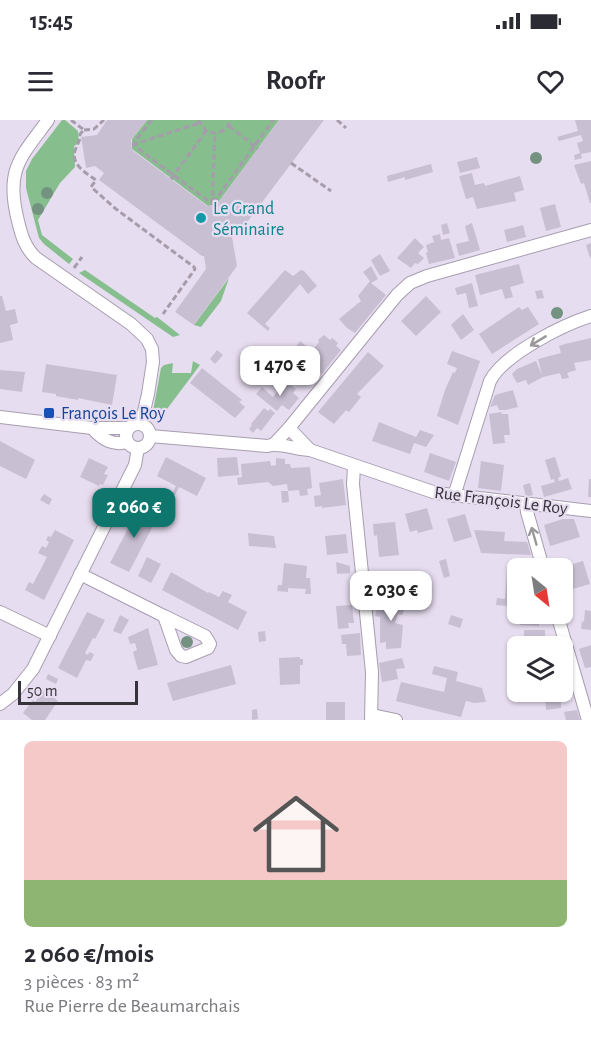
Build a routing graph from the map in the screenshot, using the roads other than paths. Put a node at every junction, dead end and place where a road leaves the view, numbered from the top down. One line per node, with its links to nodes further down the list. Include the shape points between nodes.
1 (48, 120): 5 (street, via 14,172 13,197 21,233 36,258 147,339 153,362)
2 (591, 230): 7 (street, via 410,283)
3 (591, 316): 13 (street, one-way to 13, via 547,335 497,369)
4 (0, 417): 6 (street)
5 (135, 426): 6 (street); 8 (street, via 146,427); 10 (street, via 126,435)
6 (92, 428): 10 (street, via 105,440)
7 (289, 428): 9 (street); 11 (street, Rue François Le Roy)
8 (150, 436): 9 (street, Rue François Le Roy, via 267,446); 10 (street, via 146,444)
9 (275, 443): 11 (street, Rue François Le Roy)
10 (133, 445): 17 (street, via 135,465)
11 (310, 450): 12 (street, Rue François Le Roy)
12 (354, 466): 13 (street, Rue François Le Roy); 23 (street, via 372,672)
13 (454, 496): 14 (street, Rue François Le Roy)
14 (526, 503): 15 (street, Rue François Le Roy); 16 (street, one-way to 14)
15 (591, 511)
16 (540, 558)
17 (80, 574): 19 (street); 21 (street)
18 (0, 612): 21 (street)
19 (164, 616)
20 (559, 624): 25 (street)
21 (50, 636): 22 (street, via 27,678)
22 (0, 704)
23 (372, 718): 24 (street)
24 (396, 720)
25 (588, 720)

